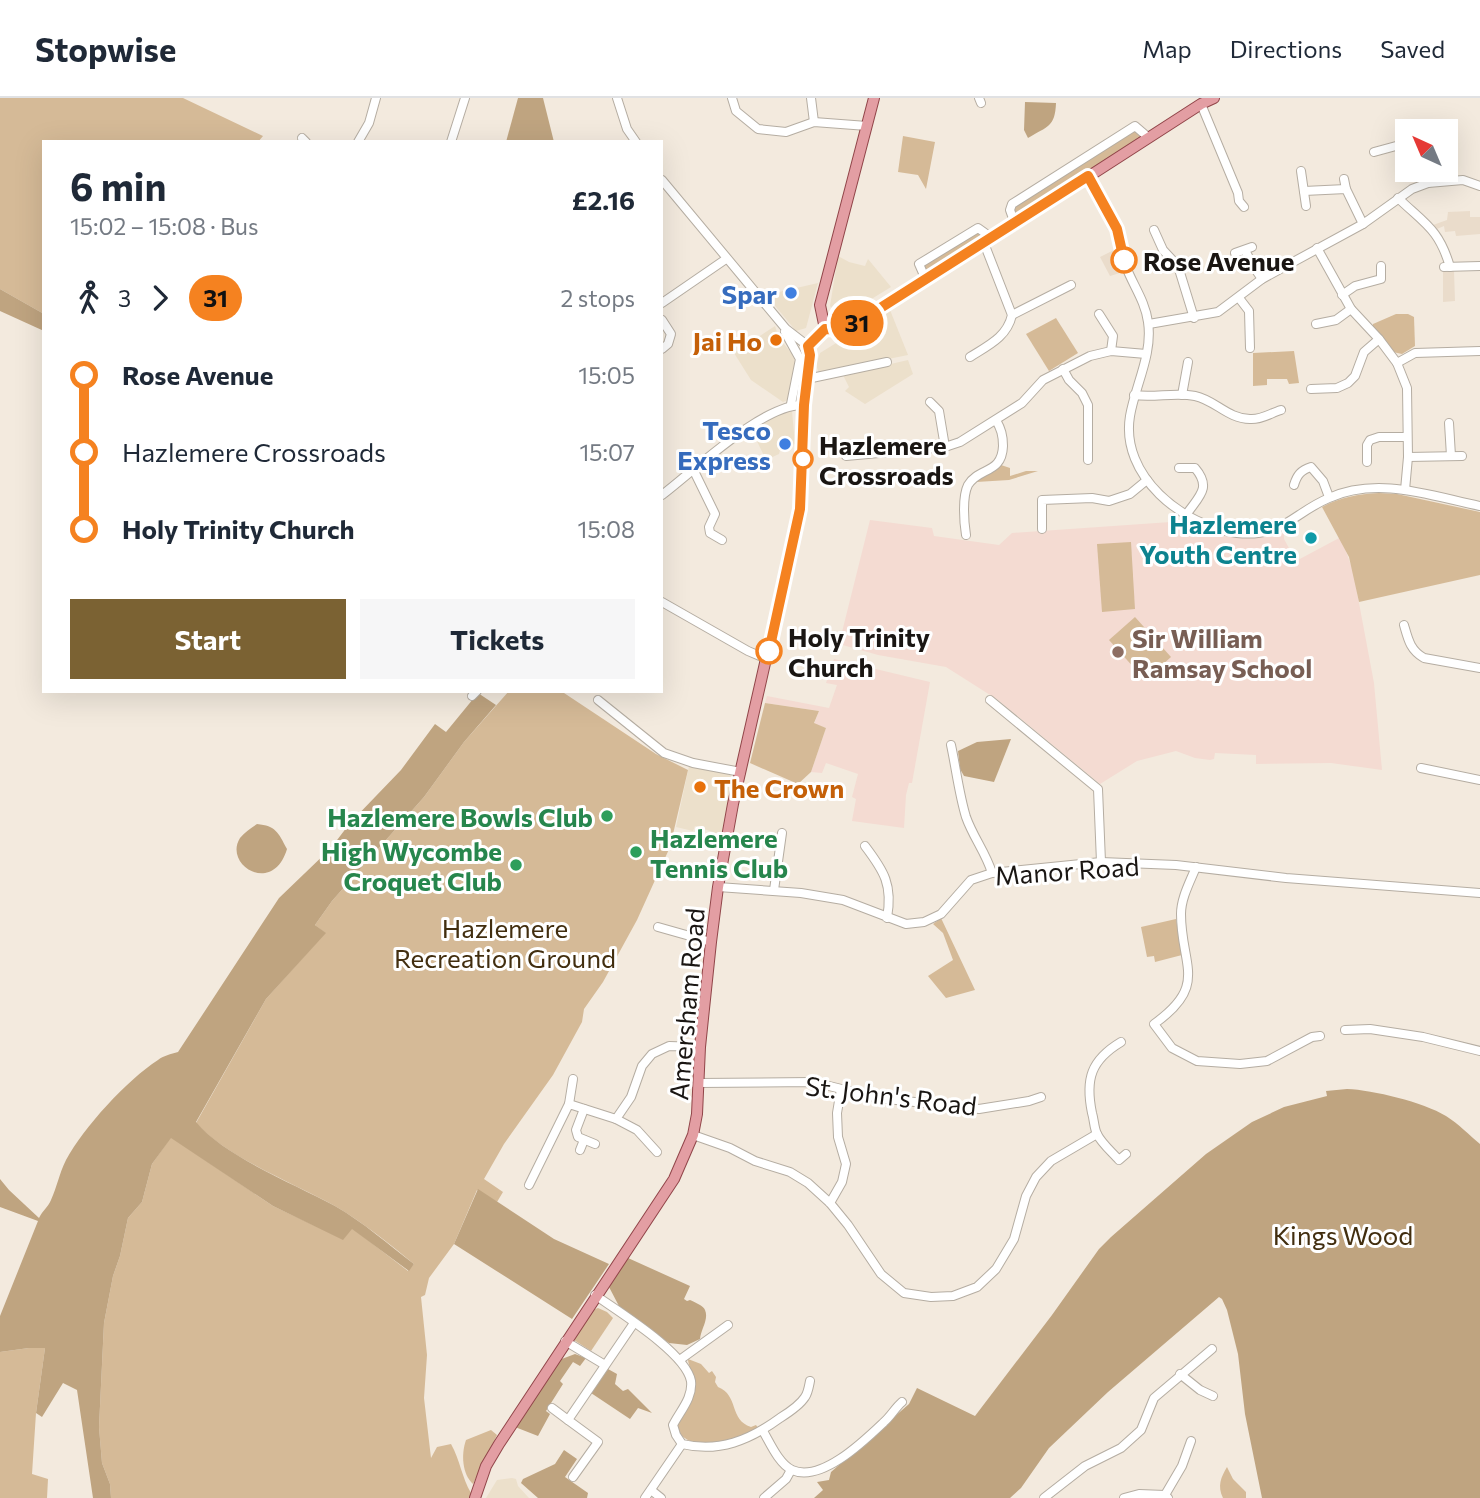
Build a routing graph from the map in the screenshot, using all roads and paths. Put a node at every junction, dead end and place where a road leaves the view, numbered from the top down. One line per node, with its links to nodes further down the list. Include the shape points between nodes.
1 (376, 98): 12 (street)
2 (465, 98): 13 (street)
3 (617, 98): 14 (street)
4 (732, 98): 9 (street, via 736,111 758,129 786,132)
5 (811, 98): 9 (street)
6 (874, 98): 10 (main road)
7 (1214, 98): 8 (main road)
8 (1201, 104): 11 (main road); 27 (street)
9 (814, 122): 10 (street)
10 (867, 126): 51 (main road, via 820,305)
11 (1149, 138): 18 (main road); 28 (street, via 1135,126 1012,204)
12 (359, 140)
13 (452, 140)
14 (635, 140)
15 (1395, 146): 16 (street)
16 (1374, 152)
17 (1301, 171): 24 (street)
18 (1088, 176): 28 (main road); 48 (street, via 1117,229 1124,262 1142,296)
19 (1344, 178): 23 (street)
20 (663, 181): 34 (street)
21 (1428, 183): 22 (street, via 1463,180); 25 (street)
22 (1480, 186)
23 (1346, 189): 24 (street); 29 (street)
24 (1304, 191): 26 (street)
25 (1398, 198): 29 (street); 36 (street, via 1434,230 1447,267)
26 (1306, 206)
27 (1244, 207)
28 (1015, 224): 31 (main road)
29 (1363, 224): 32 (street)
30 (1154, 229): 46 (street, via 1163,250 1178,266)
31 (988, 241): 38 (main road); 38 (street, via 978,228 919,264); 45 (street)
32 (1317, 248): 37 (street); 40 (street)
33 (1235, 253): 37 (street, via 1249,248 1253,267)
34 (726, 259): 42 (street); 50 (street)
35 (1381, 266): 40 (street, via 1381,279)
36 (1480, 266)
37 (1262, 279): 41 (street)
38 (926, 280): 51 (main road, via 852,326)
39 (1071, 285): 45 (street)
40 (1342, 295): 43 (street)
41 (1239, 298): 46 (street, via 1218,312); 55 (street, via 1249,311)
42 (663, 302)
43 (1351, 309): 49 (street, via 1336,320); 52 (street)
44 (1099, 314): 56 (street, via 1113,337)
45 (1012, 315): 59 (street, via 1000,338)
46 (1194, 318): 48 (street)
47 (663, 322): 54 (street, via 671,334)
48 (1149, 324): 58 (street)
49 (1316, 324)
50 (786, 329): 53 (street); 69 (street, via 800,359)
51 (825, 329): 53 (main road)
52 (1379, 339): 62 (street); 65 (street, via 1363,352 1348,383)
53 (808, 346): 64 (main road, Amersham Road)
54 (663, 348)
55 (1250, 348)
56 (1111, 351): 58 (street); 63 (street)
57 (1480, 351): 62 (street, via 1415,353)
58 (1146, 354): 66 (street)
59 (970, 357)
60 (887, 362): 64 (street)
61 (1188, 362): 67 (street)
62 (1397, 363): 74 (street, via 1407,388)
63 (1063, 369): 72 (street); 80 (street, via 1088,405)
64 (807, 379): 70 (main road, Amersham Road)
65 (1311, 389)
66 (1134, 395): 67 (street); 84 (street, via 1129,440)
67 (1182, 395): 71 (street, via 1202,398 1233,416 1251,420)
68 (930, 402): 75 (street, via 939,411)
69 (791, 404): 70 (street); 83 (street, via 720,447)
70 (804, 405): 98 (main road, Amersham Road, via 800,509)
71 (1281, 410)
72 (996, 420): 75 (street); 94 (street, via 1002,430 1002,456 967,488)
73 (1449, 423): 77 (street)
74 (1407, 437): 79 (street); 81 (street, via 1370,440)
75 (945, 447): 76 (street)
76 (846, 456)
77 (1451, 456): 78 (street); 79 (street)
78 (1462, 456)
79 (1408, 457): 86 (street)
80 (1088, 460)
81 (1367, 462)
82 (1179, 468): 92 (street, via 1195,468 1204,478 1204,488)
83 (694, 471): 87 (street); 91 (street)
84 (1147, 480): 92 (street); 93 (street, via 1130,494 1109,501 1042,500)
85 (1294, 485): 88 (street, via 1296,476 1310,463)
86 (1405, 490): 88 (street, via 1370,487); 89 (street)
87 (663, 494)
88 (1329, 498): 92 (street, via 1280,528 1263,533 1237,533)
89 (1480, 506)
90 (724, 510): 91 (street)
91 (715, 514): 95 (street, via 710,533)
92 (1186, 515)
93 (1042, 528)
94 (966, 535)
95 (722, 540)
96 (663, 602): 98 (street)
97 (1404, 625): 99 (street, via 1409,644 1424,658)
98 (767, 659): 104 (main road, Amersham Road)
99 (1480, 668)
100 (598, 700): 104 (street, via 664,753)
101 (990, 700): 108 (street, via 1098,789)
102 (951, 745): 110 (street, via 966,816)
103 (1421, 768): 105 (street)
104 (741, 772): 111 (main road, Amersham Road)
105 (1480, 780)
106 (782, 833): 112 (street)
107 (865, 846): 114 (street, via 888,881 891,900)
108 (1101, 862): 109 (street, Manor Road); 110 (street, Manor Road)
109 (1196, 867): 113 (street, Manor Road); 118 (street, via 1181,914 1190,973 1186,991 1171,1012 1154,1024 1172,1048 1197,1061 1267,1061)
110 (992, 873): 114 (street, Manor Road, via 971,880 941,914 924,922)
111 (718, 887): 112 (street, Manor Road); 116 (main road, Amersham Road)
112 (774, 890): 114 (street, Manor Road, via 843,901)
113 (1480, 893)
114 (887, 918)
115 (658, 927): 116 (street)
116 (711, 942): 120 (main road, Amersham Road)
117 (1345, 1030): 121 (street, via 1423,1037)
118 (1320, 1036)
119 (1121, 1042): 129 (street, via 1097,1061 1089,1081)
120 (700, 1047): 123 (main road, Amersham Road); 128 (street, via 669,1046 652,1054)
121 (1480, 1051)
122 (573, 1079): 126 (street)
123 (698, 1083): 124 (street, St. John's Road, via 813,1082); 130 (main road, Amersham Road)
124 (841, 1089): 125 (street, St. John's Road, via 878,1098 979,1109); 137 (street, via 838,1137 846,1164)
125 (1041, 1097)
126 (569, 1104): 127 (street); 136 (street)
127 (584, 1109): 128 (street); 131 (street, via 576,1130)
128 (616, 1119): 134 (street, via 637,1130)
129 (1097, 1134): 135 (street, via 1119,1160); 137 (street, via 1051,1161 1036,1177 1014,1238 996,1269 977,1287 953,1296 904,1293 881,1274)
130 (693, 1135): 137 (street, via 790,1172); 138 (main road, Amersham Road, via 674,1179)
131 (584, 1140): 132 (street); 133 (street)
132 (595, 1144)
133 (580, 1150)
134 (657, 1152)
135 (1126, 1154)
136 (529, 1185)
137 (830, 1203)
138 (595, 1296): 139 (street); 141 (main road, Amersham Road)
139 (634, 1323): 143 (street); 144 (street)
140 (728, 1325): 143 (street)
141 (565, 1341): 144 (street); 158 (main road, Amersham Road, via 486,1465)
142 (1212, 1349): 145 (street)
143 (681, 1359): 153 (street, via 691,1380 689,1399 673,1425)
144 (605, 1365): 150 (street)
145 (1180, 1374): 147 (street); 162 (street, via 1154,1398 1141,1430)
146 (810, 1381): 151 (street, via 806,1397)
147 (1213, 1396)
148 (902, 1402): 154 (street, via 857,1446 820,1471)
149 (552, 1408): 150 (street)
150 (568, 1420): 155 (street, via 598,1442)
151 (763, 1431): 153 (street, via 719,1447); 154 (street)
152 (1191, 1441): 157 (street)
153 (682, 1444): 156 (street)
154 (791, 1470): 161 (street)
155 (573, 1477)
156 (651, 1490): 159 (street); 160 (street)
157 (1167, 1497): 163 (street, via 1139,1494)
158 (475, 1498)
159 (645, 1498)
160 (662, 1498)
161 (764, 1498)
162 (1044, 1498)
163 (1124, 1498)

